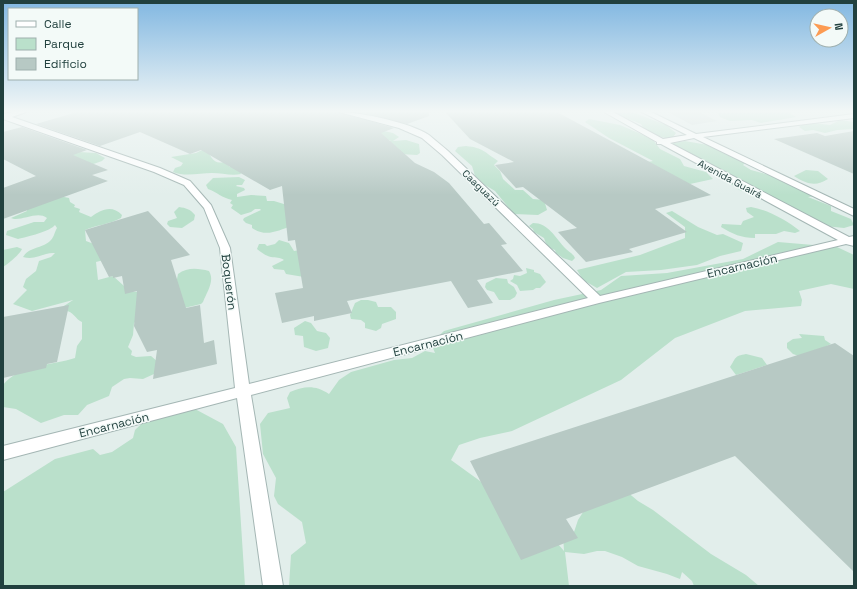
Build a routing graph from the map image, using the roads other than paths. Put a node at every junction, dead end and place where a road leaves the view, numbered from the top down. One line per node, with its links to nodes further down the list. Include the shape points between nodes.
1 (69, 139): 10 (street, Boquerón, via 157,170 187,184 208,207 225,248)
2 (429, 139): 9 (street, Caaguazú)
3 (656, 139): 6 (street, Avenida Guairá)
4 (674, 139): 6 (street)
5 (701, 139): 7 (street, Avenida Guairá)
6 (660, 142): 8 (street, Avenida Guairá)
7 (854, 213)
8 (852, 241): 9 (street, Encarnación)
9 (597, 300): 10 (street, Encarnación)
10 (243, 392): 11 (street, Encarnación); 12 (street, Boquerón)
11 (3, 453)
12 (273, 586)

